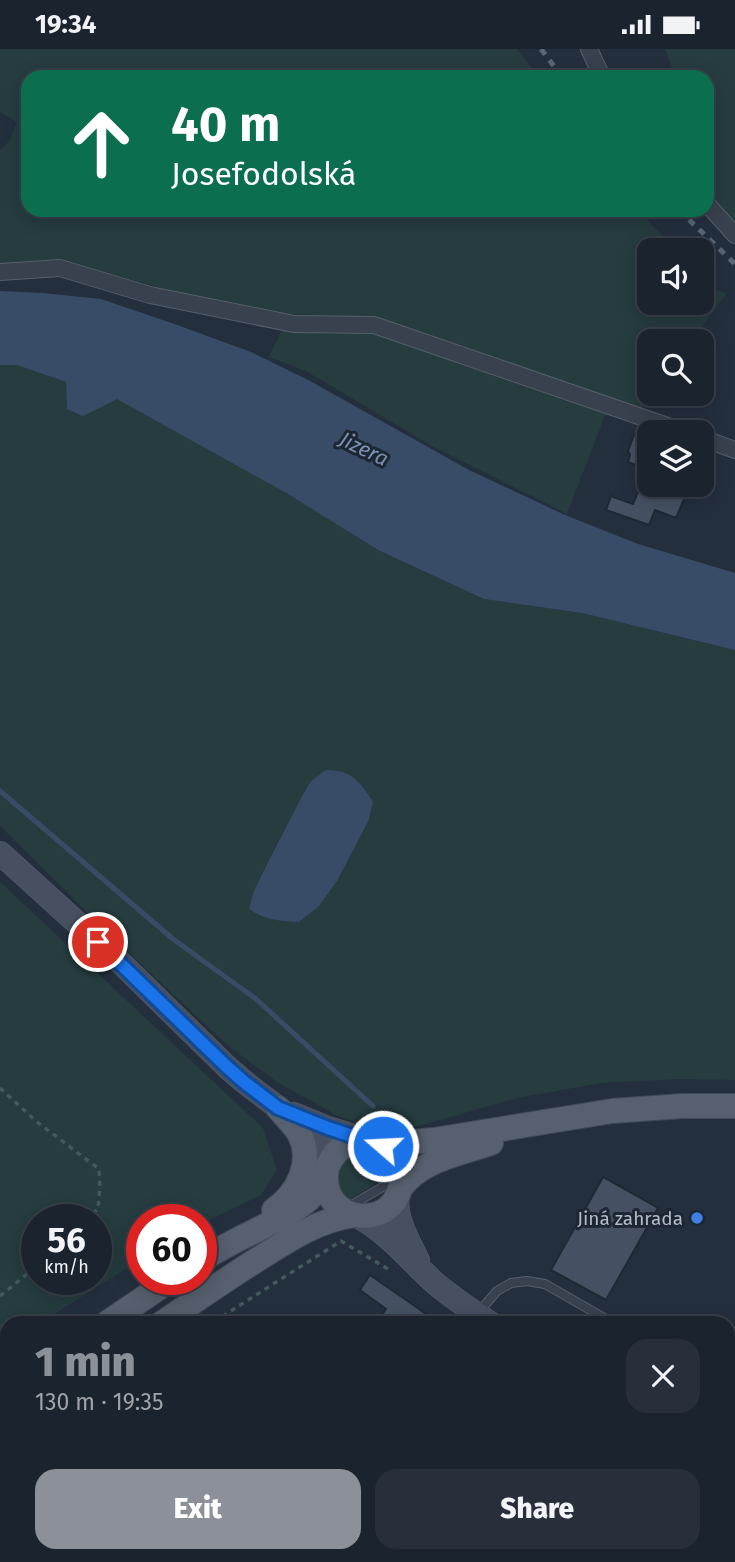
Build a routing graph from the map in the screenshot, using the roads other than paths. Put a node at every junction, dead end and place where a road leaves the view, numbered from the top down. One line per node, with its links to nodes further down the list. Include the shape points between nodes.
1 (589, 49): 2 (street)
2 (599, 70)
3 (714, 212): 4 (street)
4 (735, 235)
5 (0, 272): 6 (street, via 60,268 150,295 294,324 374,325)
6 (650, 420)
7 (714, 441): 8 (street)
8 (733, 446)
9 (0, 853): 11 (main road, via 226,1066)
10 (735, 1106): 12 (main road, via 646,1108)
11 (278, 1108): 13 (main road); 14 (main road, via 317,1144); 17 (main road, via 301,1139 304,1166 299,1182 280,1206)
12 (555, 1121): 13 (main road, via 434,1140); 15 (main road, via 431,1164)
13 (373, 1142): 14 (main road, via 345,1146); 15 (main road, via 395,1157)
14 (328, 1168): 16 (main road, via 328,1191); 18 (main road, via 302,1205)
15 (400, 1186): 16 (main road, via 390,1206 381,1212 365,1217); 19 (main road, via 398,1216)
16 (351, 1214): 19 (main road, via 378,1229); 22 (main road, via 316,1225)
17 (217, 1249)
18 (217, 1251)
19 (424, 1272): 23 (main road)
20 (148, 1295): 21 (main road)
21 (117, 1316)
22 (173, 1316)
23 (479, 1316)
24 (484, 1316): 25 (lane, via 497,1290 527,1281 544,1284)
25 (601, 1316)

